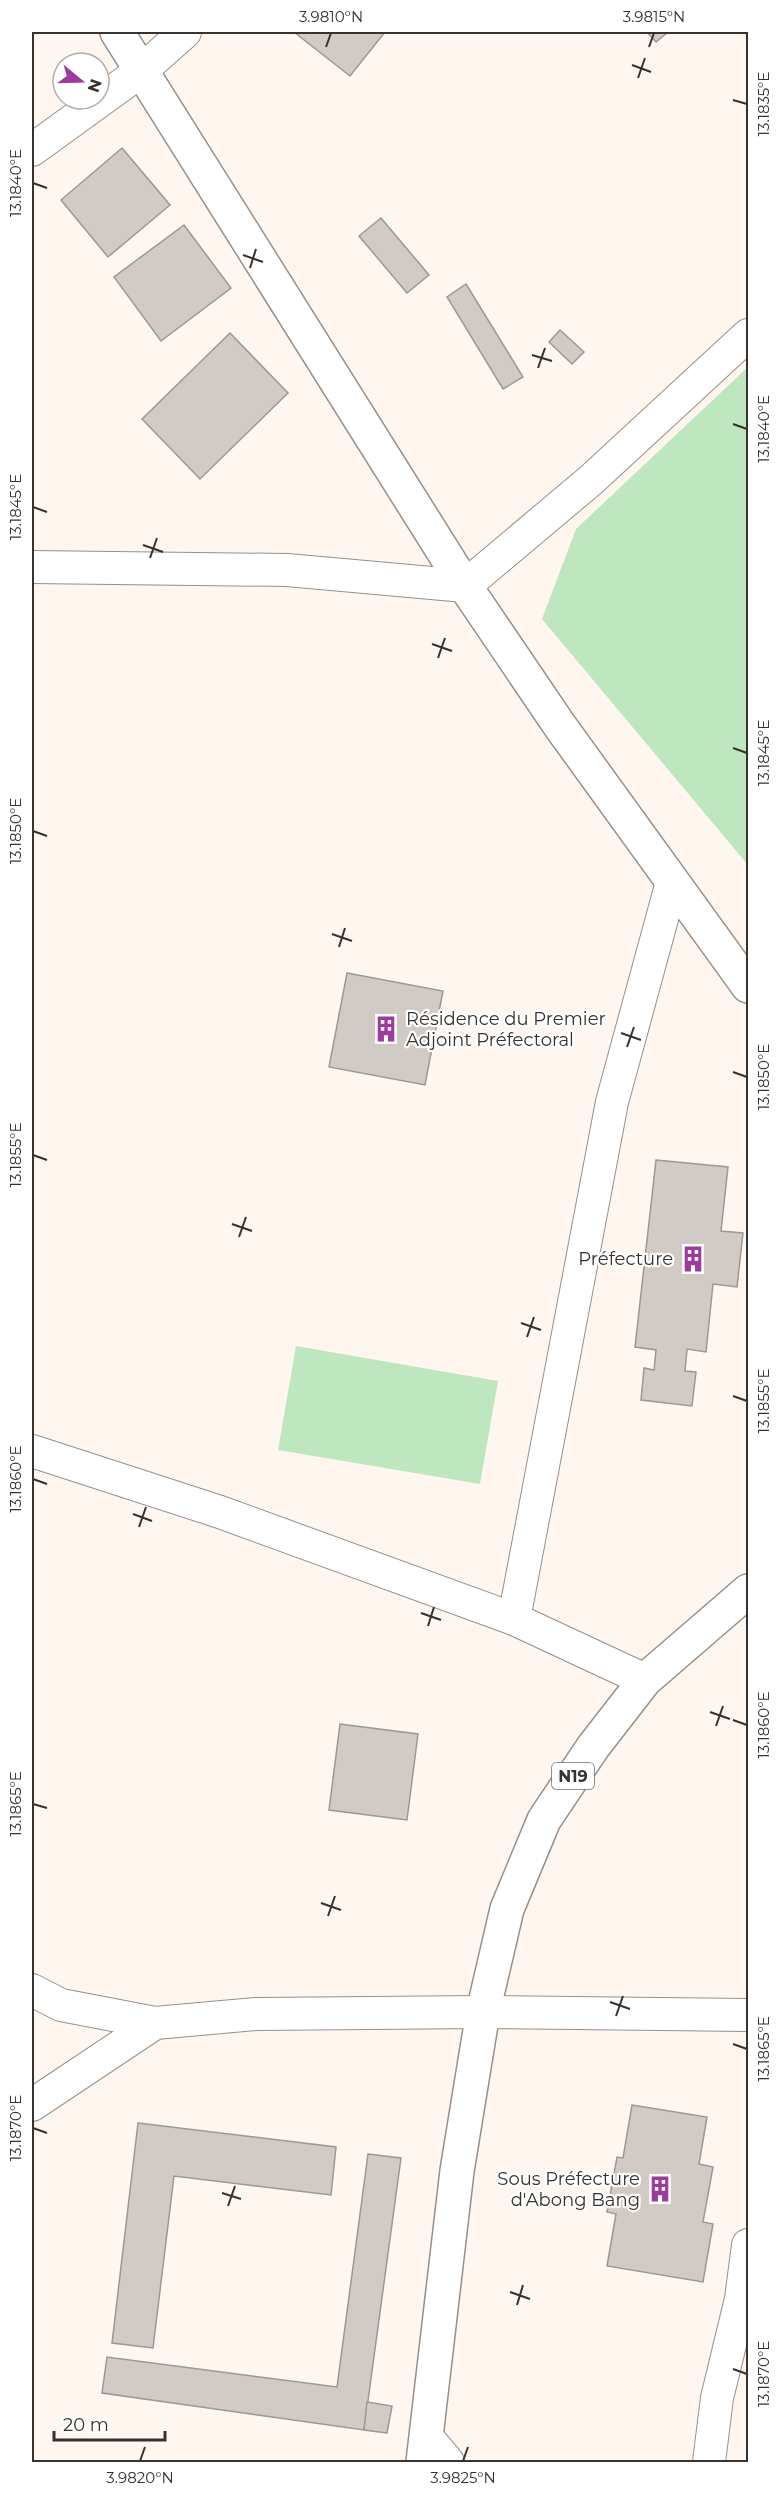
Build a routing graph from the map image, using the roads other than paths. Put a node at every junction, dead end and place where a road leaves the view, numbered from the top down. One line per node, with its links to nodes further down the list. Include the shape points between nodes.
1 (117, 32): 3 (main road)
2 (185, 32): 3 (street)
3 (141, 71): 4 (street); 7 (main road)
4 (32, 150)
5 (748, 335): 7 (street, via 591,480)
6 (32, 567): 7 (street, via 287,570)
7 (465, 585): 8 (main road)
8 (672, 882): 9 (main road); 12 (street, via 612,1102)
9 (748, 986)
10 (32, 1451): 12 (street, via 220,1512)
11 (748, 1591): 13 (main road, N19)
12 (514, 1618): 13 (street)
13 (645, 1680): 17 (main road, N19, via 544,1820 507,1908)
14 (32, 1971): 16 (street)
15 (32, 1990): 16 (street)
16 (61, 2005): 19 (street)
17 (483, 2012): 18 (street); 19 (street, via 256,2014); 22 (main road, N19, via 457,2171)
18 (748, 2015)
19 (155, 2023): 20 (street)
20 (32, 2104)
21 (748, 2245): 24 (street, via 741,2299 717,2398)
22 (425, 2450): 23 (street)
23 (448, 2463)
24 (709, 2463)

